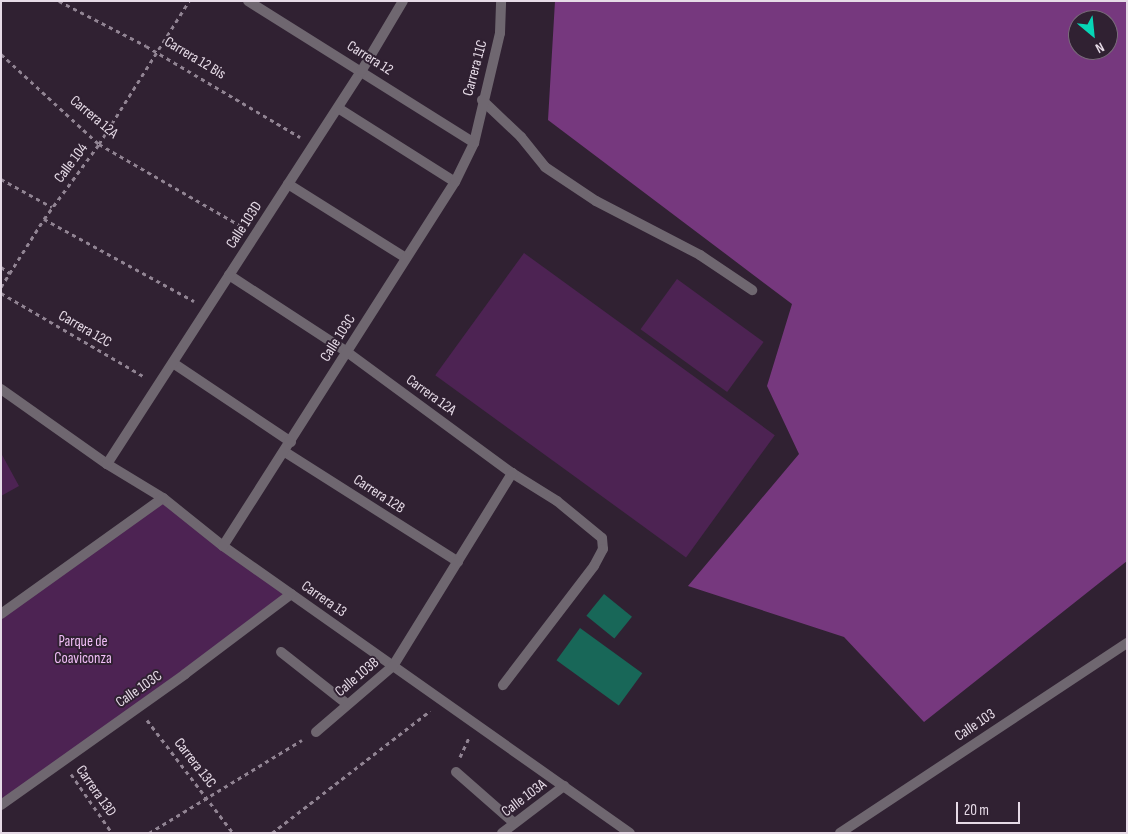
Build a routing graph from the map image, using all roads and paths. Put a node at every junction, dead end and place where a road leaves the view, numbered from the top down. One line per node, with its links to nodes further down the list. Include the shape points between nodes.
1 (59, 1): 7 (path, Carrera 12 Bis)
2 (189, 1): 7 (path, Calle 104)
3 (248, 1): 8 (street, Carrera 12)
4 (403, 1): 8 (street, Calle 103D)
5 (501, 1): 9 (street, Carrera 11C, via 500,33)
6 (1, 54): 12 (path, Carrera 12A)
7 (158, 54): 12 (path, Calle 104); 13 (path, Carrera 12 Bis)
8 (362, 70): 10 (street, Calle 103D); 11 (street, Carrera 12)
9 (482, 100): 11 (street, Carrera 11C); 25 (street, via 521,137 545,167 596,201 700,255)
10 (338, 108): 13 (street, Calle 103D); 15 (street)
11 (474, 142): 15 (street, Calle 103C)
12 (99, 144): 17 (path, Calle 104); 19 (path, Carrera 12A)
13 (313, 145): 16 (street, Calle 103D)
14 (1, 180): 17 (path)
15 (455, 182): 20 (street, Calle 103C)
16 (288, 184): 19 (street, Calle 103D); 20 (street)
17 (52, 207): 18 (path, Calle 104)
18 (44, 219): 22 (path, Calle 104); 27 (path)
19 (256, 234): 23 (street, Calle 103D)
20 (406, 258): 28 (street, Calle 103C)
21 (1, 267): 22 (path)
22 (10, 272): 24 (path, Calle 104)
23 (229, 275): 27 (street, Calle 103D); 28 (street, Carrera 12A)
24 (1, 288)
25 (752, 290)
26 (1, 293): 30 (path, Carrera 12C)
27 (208, 309): 29 (street, Calle 103D)
28 (347, 352): 32 (street, Calle 103C); 35 (street, Carrera 12A)
29 (173, 363): 30 (street, Calle 103D); 32 (street)
30 (158, 385): 34 (street, Calle 103D)
31 (1, 389): 34 (street, Carrera 13)
32 (291, 442): 33 (street, Calle 103C)
33 (285, 452): 37 (street, Calle 103C); 38 (street, Carrera 12B)
34 (107, 464): 36 (street, Carrera 13)
35 (512, 473): 38 (street, Calle 103B); 44 (street, Carrera 12A, via 596,530 602,538 603,549)
36 (163, 498): 37 (street, Carrera 13); 40 (street)
37 (223, 546): 39 (street, Carrera 13)
38 (458, 562): 43 (street, Calle 103B)
39 (291, 594): 43 (street, Carrera 13); 47 (street, Calle 103C)
40 (1, 614)
41 (1127, 643): 62 (street, Calle 103)
42 (281, 652): 46 (street)
43 (394, 666): 45 (street, Carrera 13); 46 (street, Calle 103B)
44 (503, 685)
45 (443, 701): 48 (street, Carrera 13); 59 (path)
46 (347, 704): 49 (street, Calle 103B)
47 (138, 708): 50 (street, Calle 103C); 53 (path, Carrera 13C)
48 (475, 724): 51 (path); 52 (street, Carrera 13)
49 (316, 732): 53 (path)
50 (63, 762): 54 (street, Calle 103C); 56 (path, Carrera 13D)
51 (456, 772): 55 (street)
52 (564, 786): 55 (street, Calle 103A); 61 (street, Carrera 13)
53 (209, 799): 57 (path); 58 (path, Carrera 13C)
54 (1, 805)
55 (514, 823): 60 (street, Calle 103A)
56 (112, 833)
57 (149, 833)
58 (233, 833)
59 (272, 833)
60 (502, 833)
61 (630, 833)
62 (840, 833)

